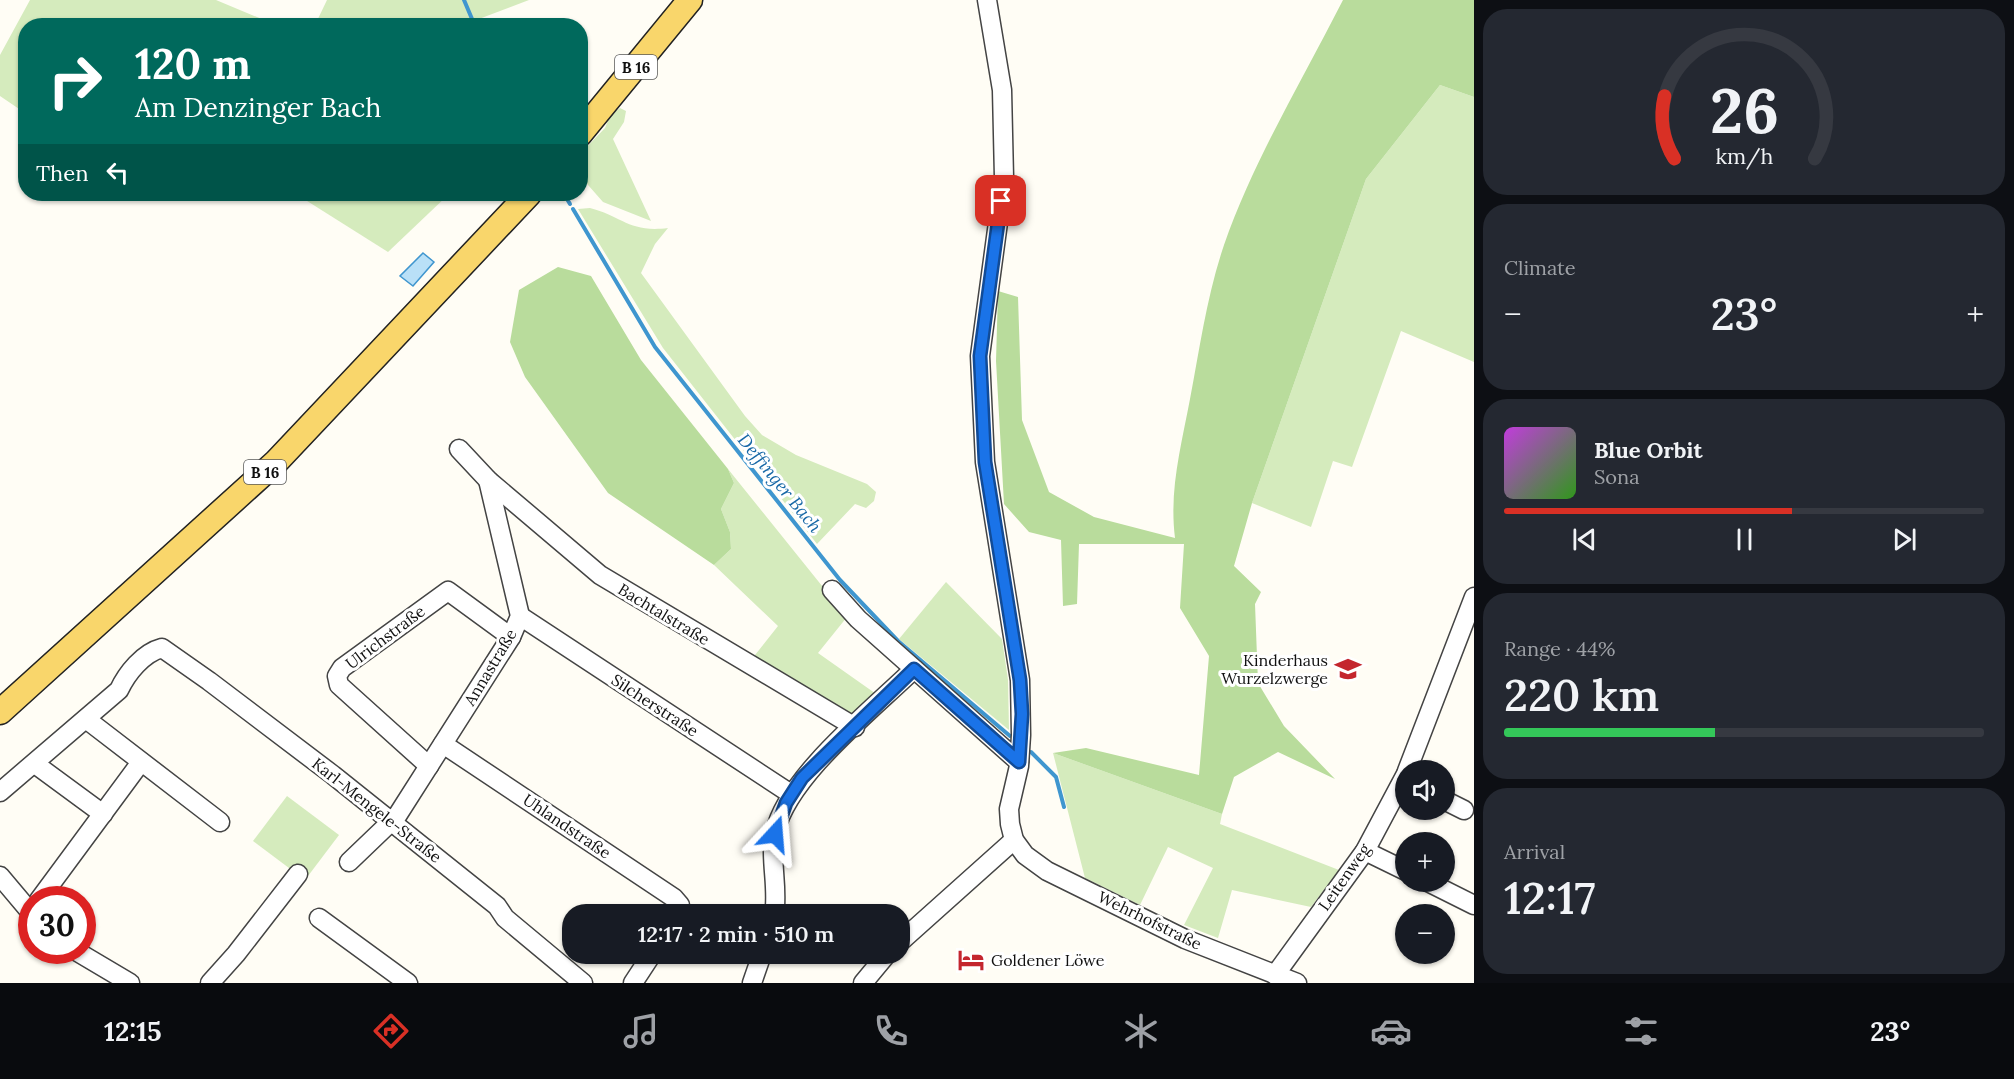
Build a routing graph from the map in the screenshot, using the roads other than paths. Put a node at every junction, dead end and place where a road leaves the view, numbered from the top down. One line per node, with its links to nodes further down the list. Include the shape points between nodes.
1 (690, 0): 3 (main road, B 16)
2 (987, 0): 16 (street, via 1002,90 1004,177 980,356 985,462 1020,680)
3 (588, 125)
4 (523, 201): 12 (main road, B 16, via 276,462)
5 (459, 449): 6 (street)
6 (488, 480): 9 (street, Annastraße); 14 (street, Bachtalstraße, via 600,575)
7 (832, 590): 11 (street)
8 (1474, 597): 17 (street, Leitenweg)
9 (519, 616): 10 (street, Annastraße); 22 (street, Silcherstraße)
10 (511, 637): 15 (street, Annastraße); 20 (street, Ulrichstraße, via 448,591 342,668 339,685)
11 (914, 669): 14 (street); 16 (street)
12 (0, 712)
13 (86, 719): 18 (street); 19 (street); 27 (street, Karl-Mengele-Straße, via 118,690 125,676 153,651 162,648)
14 (855, 727): 22 (street)
15 (443, 744): 20 (street, Annastraße); 38 (street, Uhlandstraße)
16 (1019, 760): 29 (street, via 1009,809)
17 (1411, 760)
18 (141, 762): 26 (street); 28 (street)
19 (35, 765): 21 (street); 26 (street)
20 (429, 766): 27 (street, Annastraße)
21 (0, 792)
22 (791, 794): 39 (street, via 775,834)
23 (1395, 795): 30 (street, Leitenweg)
24 (1455, 806): 25 (street)
25 (1464, 810)
26 (103, 814): 35 (street)
27 (392, 821): 31 (street, Annastraße); 51 (street, Karl-Mengele-Straße, via 497,906 505,918)
28 (220, 822)
29 (1014, 840): 42 (street); 47 (street, Wehrhofstraße, via 1039,866 1185,939)
30 (1365, 851): 32 (street); 47 (street, Leitenweg)
31 (349, 862)
32 (1395, 866)
33 (298, 874): 49 (street)
34 (0, 876): 37 (street)
35 (50, 886)
36 (1448, 892): 40 (street)
37 (18, 894)
38 (679, 904)
39 (774, 904)
40 (1474, 905)
41 (319, 918): 50 (street)
42 (910, 933)
43 (96, 963): 48 (street)
44 (645, 964): 52 (street)
45 (759, 964): 53 (street)
46 (879, 964): 54 (street)
47 (1275, 975): 55 (street, Wehrhofstraße)
48 (130, 983)
49 (210, 983)
50 (408, 983)
51 (583, 983)
52 (633, 983)
53 (753, 983)
54 (863, 983)
55 (1297, 983)

